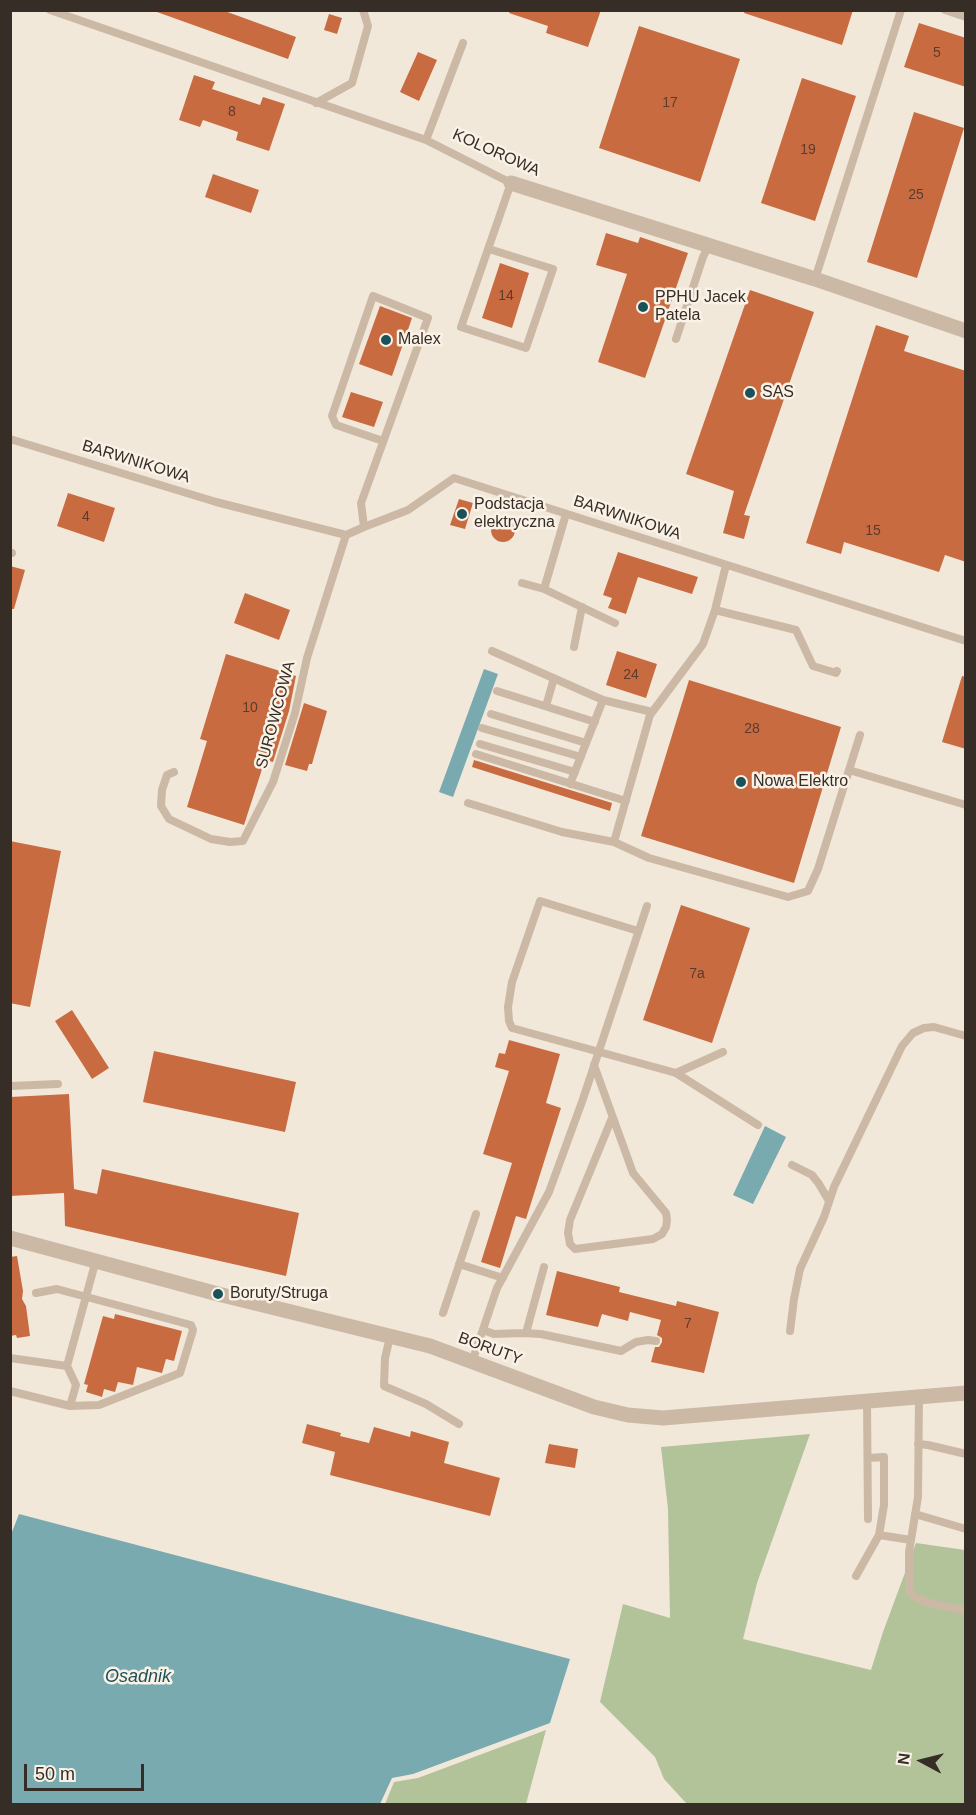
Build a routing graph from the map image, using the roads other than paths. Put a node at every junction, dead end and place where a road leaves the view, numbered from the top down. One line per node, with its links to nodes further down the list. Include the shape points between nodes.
1 (50, 10): 7 (lane, KOLOROWA)
2 (363, 10): 7 (lane, via 368,26 352,83)
3 (901, 10): 12 (lane)
4 (945, 10): 5 (lane)
5 (966, 17)
6 (463, 43): 8 (lane)
7 (316, 103): 8 (lane, KOLOROWA)
8 (426, 141): 9 (lane, KOLOROWA)
9 (511, 183): 10 (street, KOLOROWA); 11 (lane)
10 (709, 245): 12 (street, KOLOROWA); 14 (lane)
11 (489, 249): 11 (lane, via 553,269 526,348 461,327)
12 (815, 279): 13 (street, KOLOROWA)
13 (966, 331)
14 (676, 339)
15 (10, 439): 19 (lane, BARWNIKOWA, via 216,502)
16 (382, 441): 16 (lane, via 336,424 332,416 373,296 428,318); 18 (lane, via 361,503)
17 (566, 514): 18 (lane, BARWNIKOWA, via 454,478 408,510); 20 (lane, BARWNIKOWA); 22 (lane)
18 (364, 526): 19 (lane, BARWNIKOWA)
19 (346, 535): 49 (lane, SUROWCOWA, via 273,782 243,841 211,839 169,819 161,806 162,790 167,775)
20 (726, 565): 24 (lane); 26 (lane, BARWNIKOWA)
21 (522, 583): 22 (lane)
22 (544, 589): 23 (lane)
23 (582, 608): 25 (lane); 27 (lane)
24 (715, 610): 29 (lane, via 796,630 813,666); 34 (lane, via 703,644)
25 (615, 623)
26 (966, 641)
27 (574, 647)
28 (492, 651): 30 (lane)
29 (837, 671)
30 (554, 678): 32 (lane); 33 (lane)
31 (497, 691): 33 (lane)
32 (603, 700): 34 (lane); 37 (lane)
33 (546, 706): 37 (lane)
34 (652, 711): 52 (lane)
35 (490, 714): 36 (lane)
36 (519, 722): 39 (lane); 41 (lane)
37 (595, 722): 42 (lane)
38 (482, 728): 41 (lane)
39 (550, 732): 42 (lane); 44 (lane)
40 (860, 735): 48 (lane)
41 (515, 738): 44 (lane); 45 (lane)
42 (586, 743): 47 (lane)
43 (480, 744): 45 (lane)
44 (545, 747): 47 (lane)
45 (513, 753): 50 (lane)
46 (476, 754): 51 (lane)
47 (581, 757): 50 (lane)
48 (849, 770): 54 (lane); 55 (lane, via 818,869 807,891 788,897 649,858)
49 (174, 772)
50 (575, 772): 51 (lane)
51 (570, 784): 52 (lane)
52 (626, 801): 55 (lane)
53 (468, 803): 55 (lane, via 562,832)
54 (966, 805)
55 (614, 842)
56 (647, 906): 57 (lane)
57 (638, 931): 59 (lane); 59 (lane, via 540,901 512,982 508,1007 512,1028)
58 (966, 1036): 68 (lane, via 924,1028 913,1033 902,1046)
59 (598, 1052): 61 (lane); 62 (lane)
60 (723, 1052): 62 (lane)
61 (594, 1065): 65 (lane); 74 (lane, via 549,1192)
62 (675, 1073): 66 (lane)
63 (58, 1084): 64 (lane)
64 (10, 1086)
65 (612, 1118): 65 (lane, via 570,1220 568,1233 575,1249 653,1239 666,1227 666,1213 633,1173)
66 (758, 1125)
67 (792, 1165): 68 (lane, via 812,1175)
68 (829, 1201): 79 (lane, via 800,1269)
69 (476, 1214): 72 (lane)
70 (10, 1238): 71 (street, BORUTY)
71 (96, 1260): 76 (lane); 81 (street, BORUTY)
72 (459, 1264): 74 (lane); 77 (lane)
73 (544, 1267): 80 (lane)
74 (503, 1278): 78 (lane)
75 (36, 1293): 76 (lane, via 57,1289)
76 (87, 1297): 85 (lane); 90 (lane, via 191,1325 192,1330 180,1373 99,1405)
77 (443, 1312)
78 (483, 1330): 80 (lane, via 494,1334); 84 (lane)
79 (790, 1331)
80 (526, 1333): 82 (lane, via 621,1351 636,1342)
81 (390, 1337): 84 (street, BORUTY, via 430,1346); 91 (lane, via 384,1386)
82 (656, 1341)
83 (10, 1358): 85 (lane)
84 (472, 1362): 89 (street, BORUTY, via 594,1407 628,1415 663,1418)
85 (67, 1366): 90 (lane, via 76,1385)
86 (10, 1391): 90 (lane)
87 (966, 1393): 88 (street, BORUTY)
88 (919, 1397): 89 (street, BORUTY); 92 (lane)
89 (867, 1401): 94 (lane)
90 (70, 1406)
91 (459, 1424)
92 (918, 1444): 93 (lane); 95 (lane)
93 (966, 1454)
94 (868, 1458): 96 (lane); 98 (lane, via 885,1457)
95 (915, 1514): 97 (lane); 99 (lane)
96 (868, 1519)
97 (966, 1529)
98 (879, 1535): 99 (lane); 100 (lane)
99 (911, 1540): 101 (lane, via 909,1591 926,1602)
100 (856, 1576)
101 (966, 1611)

